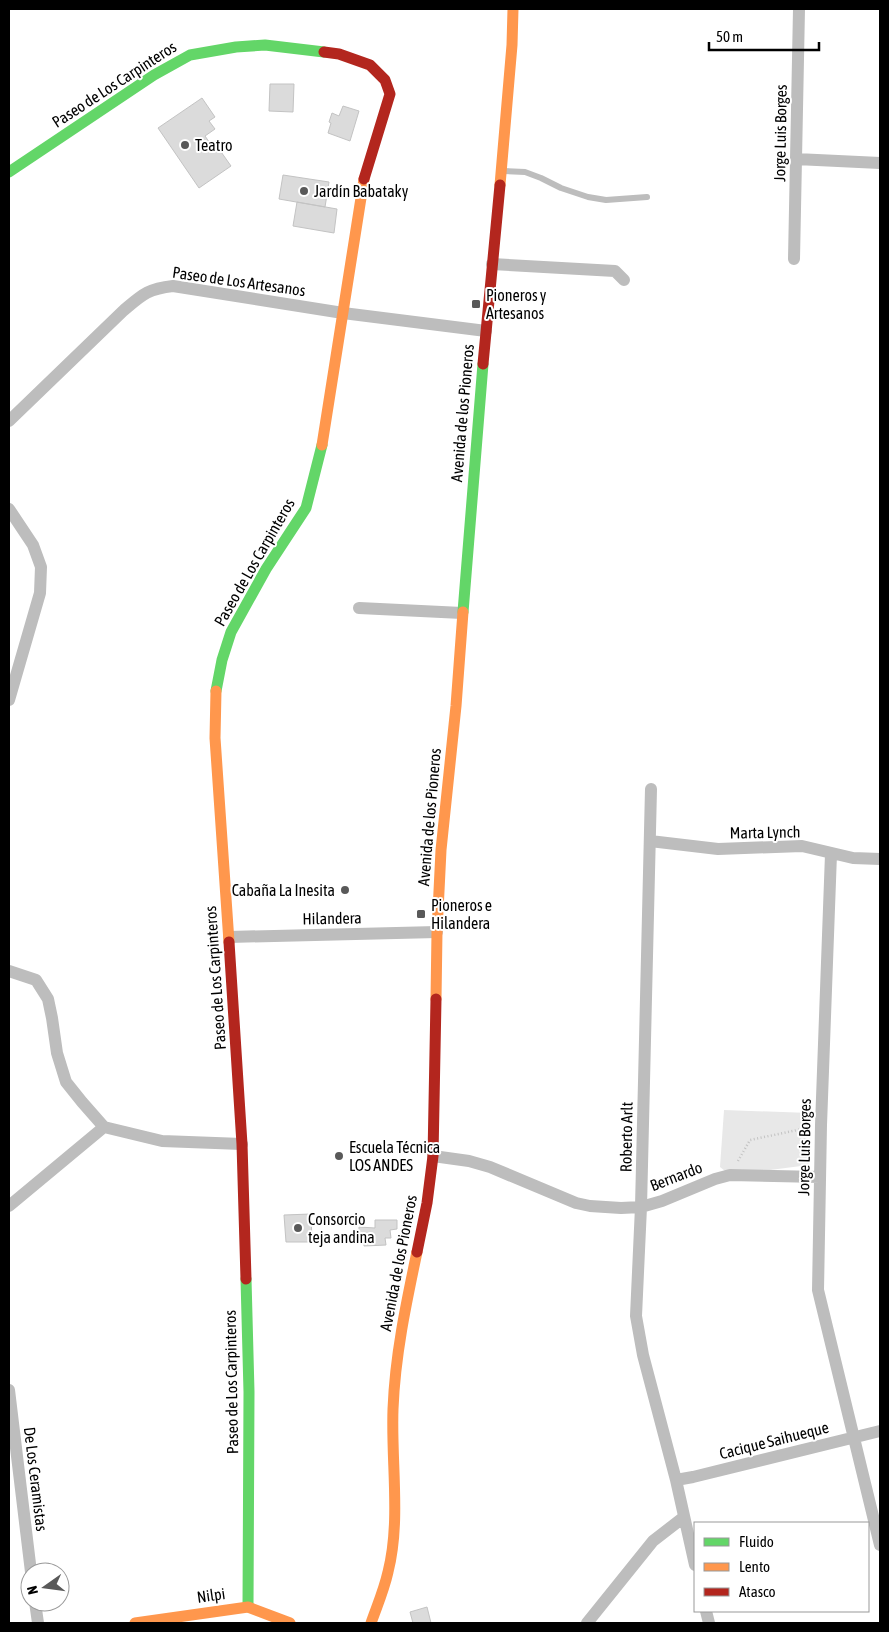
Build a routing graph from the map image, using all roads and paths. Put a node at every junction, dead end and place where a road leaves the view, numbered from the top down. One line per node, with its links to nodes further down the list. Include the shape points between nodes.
1 (513, 9): 5 (street, Avenida de los Pioneros)
2 (799, 9): 3 (street, Jorge Luis Borges)
3 (796, 159): 4 (street); 8 (street, Jorge Luis Borges)
4 (880, 162)
5 (502, 171): 7 (lane, via 525,172 588,197 606,200); 9 (street, Avenida de los Pioneros)
6 (9, 172): 11 (street, Paseo de Los Carpinteros, via 190,54 265,45 339,54 370,65 385,80 390,94 364,177)
7 (647, 197)
8 (794, 259)
9 (492, 264): 10 (street, via 615,272); 12 (street, Avenida de los Pioneros)
10 (624, 280)
11 (343, 313): 12 (street, Paseo de Los Artesanos); 13 (street, Paseo de Los Artesanos, via 173,286 157,288 142,295 123,312); 23 (street, Paseo de Los Carpinteros, via 320,456 306,508 266,569 231,632 216,691)
12 (486, 331): 16 (street, Avenida de los Pioneros)
13 (9, 421)
14 (9, 509): 17 (street, via 33,544 41,567 40,593)
15 (359, 608): 16 (street)
16 (462, 613): 22 (street, Avenida de los Pioneros)
17 (9, 700)
18 (651, 789): 19 (street, Roberto Arlt)
19 (650, 841): 20 (street, Marta Lynch, via 718,849 802,846); 32 (street, Roberto Arlt)
20 (831, 854): 21 (street, Marta Lynch); 25 (street, Jorge Luis Borges)
21 (880, 858)
22 (437, 932): 23 (street, Hilandera); 28 (street, Avenida de los Pioneros)
23 (228, 937): 27 (street, Paseo de Los Carpinteros)
24 (9, 971): 26 (street, via 36,980 48,999 57,1053 66,1082)
25 (821, 1125): 29 (path, via 750,1140); 30 (street, Jorge Luis Borges)
26 (104, 1127): 27 (street, via 162,1141); 31 (street)
27 (242, 1144): 41 (street, Paseo de Los Carpinteros, via 249,1392)
28 (433, 1156): 32 (street, Bernardo, via 490,1167 576,1203); 44 (street, Avenida de los Pioneros, via 396,1369 393,1538 388,1572)
29 (730, 1176): 30 (street, Bernardo); 32 (street, Bernardo)
30 (820, 1176): 35 (street, Jorge Luis Borges, via 818,1290)
31 (9, 1206)
32 (641, 1207): 36 (street, Roberto Arlt, via 636,1316)
33 (9, 1390): 40 (street, De Los Ceramistas)
34 (880, 1431): 35 (street, Cacique Saihueque)
35 (854, 1438): 36 (street, Cacique Saihueque); 38 (street, Jorge Luis Borges)
36 (676, 1480): 37 (street, Roberto Arlt)
37 (684, 1518): 39 (street, Roberto Arlt); 45 (street, via 653,1541)
38 (880, 1545)
39 (694, 1561)
40 (30, 1562)
41 (248, 1607): 42 (street, Nilpi); 43 (street, Nilpi)
42 (135, 1623)
43 (290, 1623)
44 (371, 1623)
45 (587, 1623)

